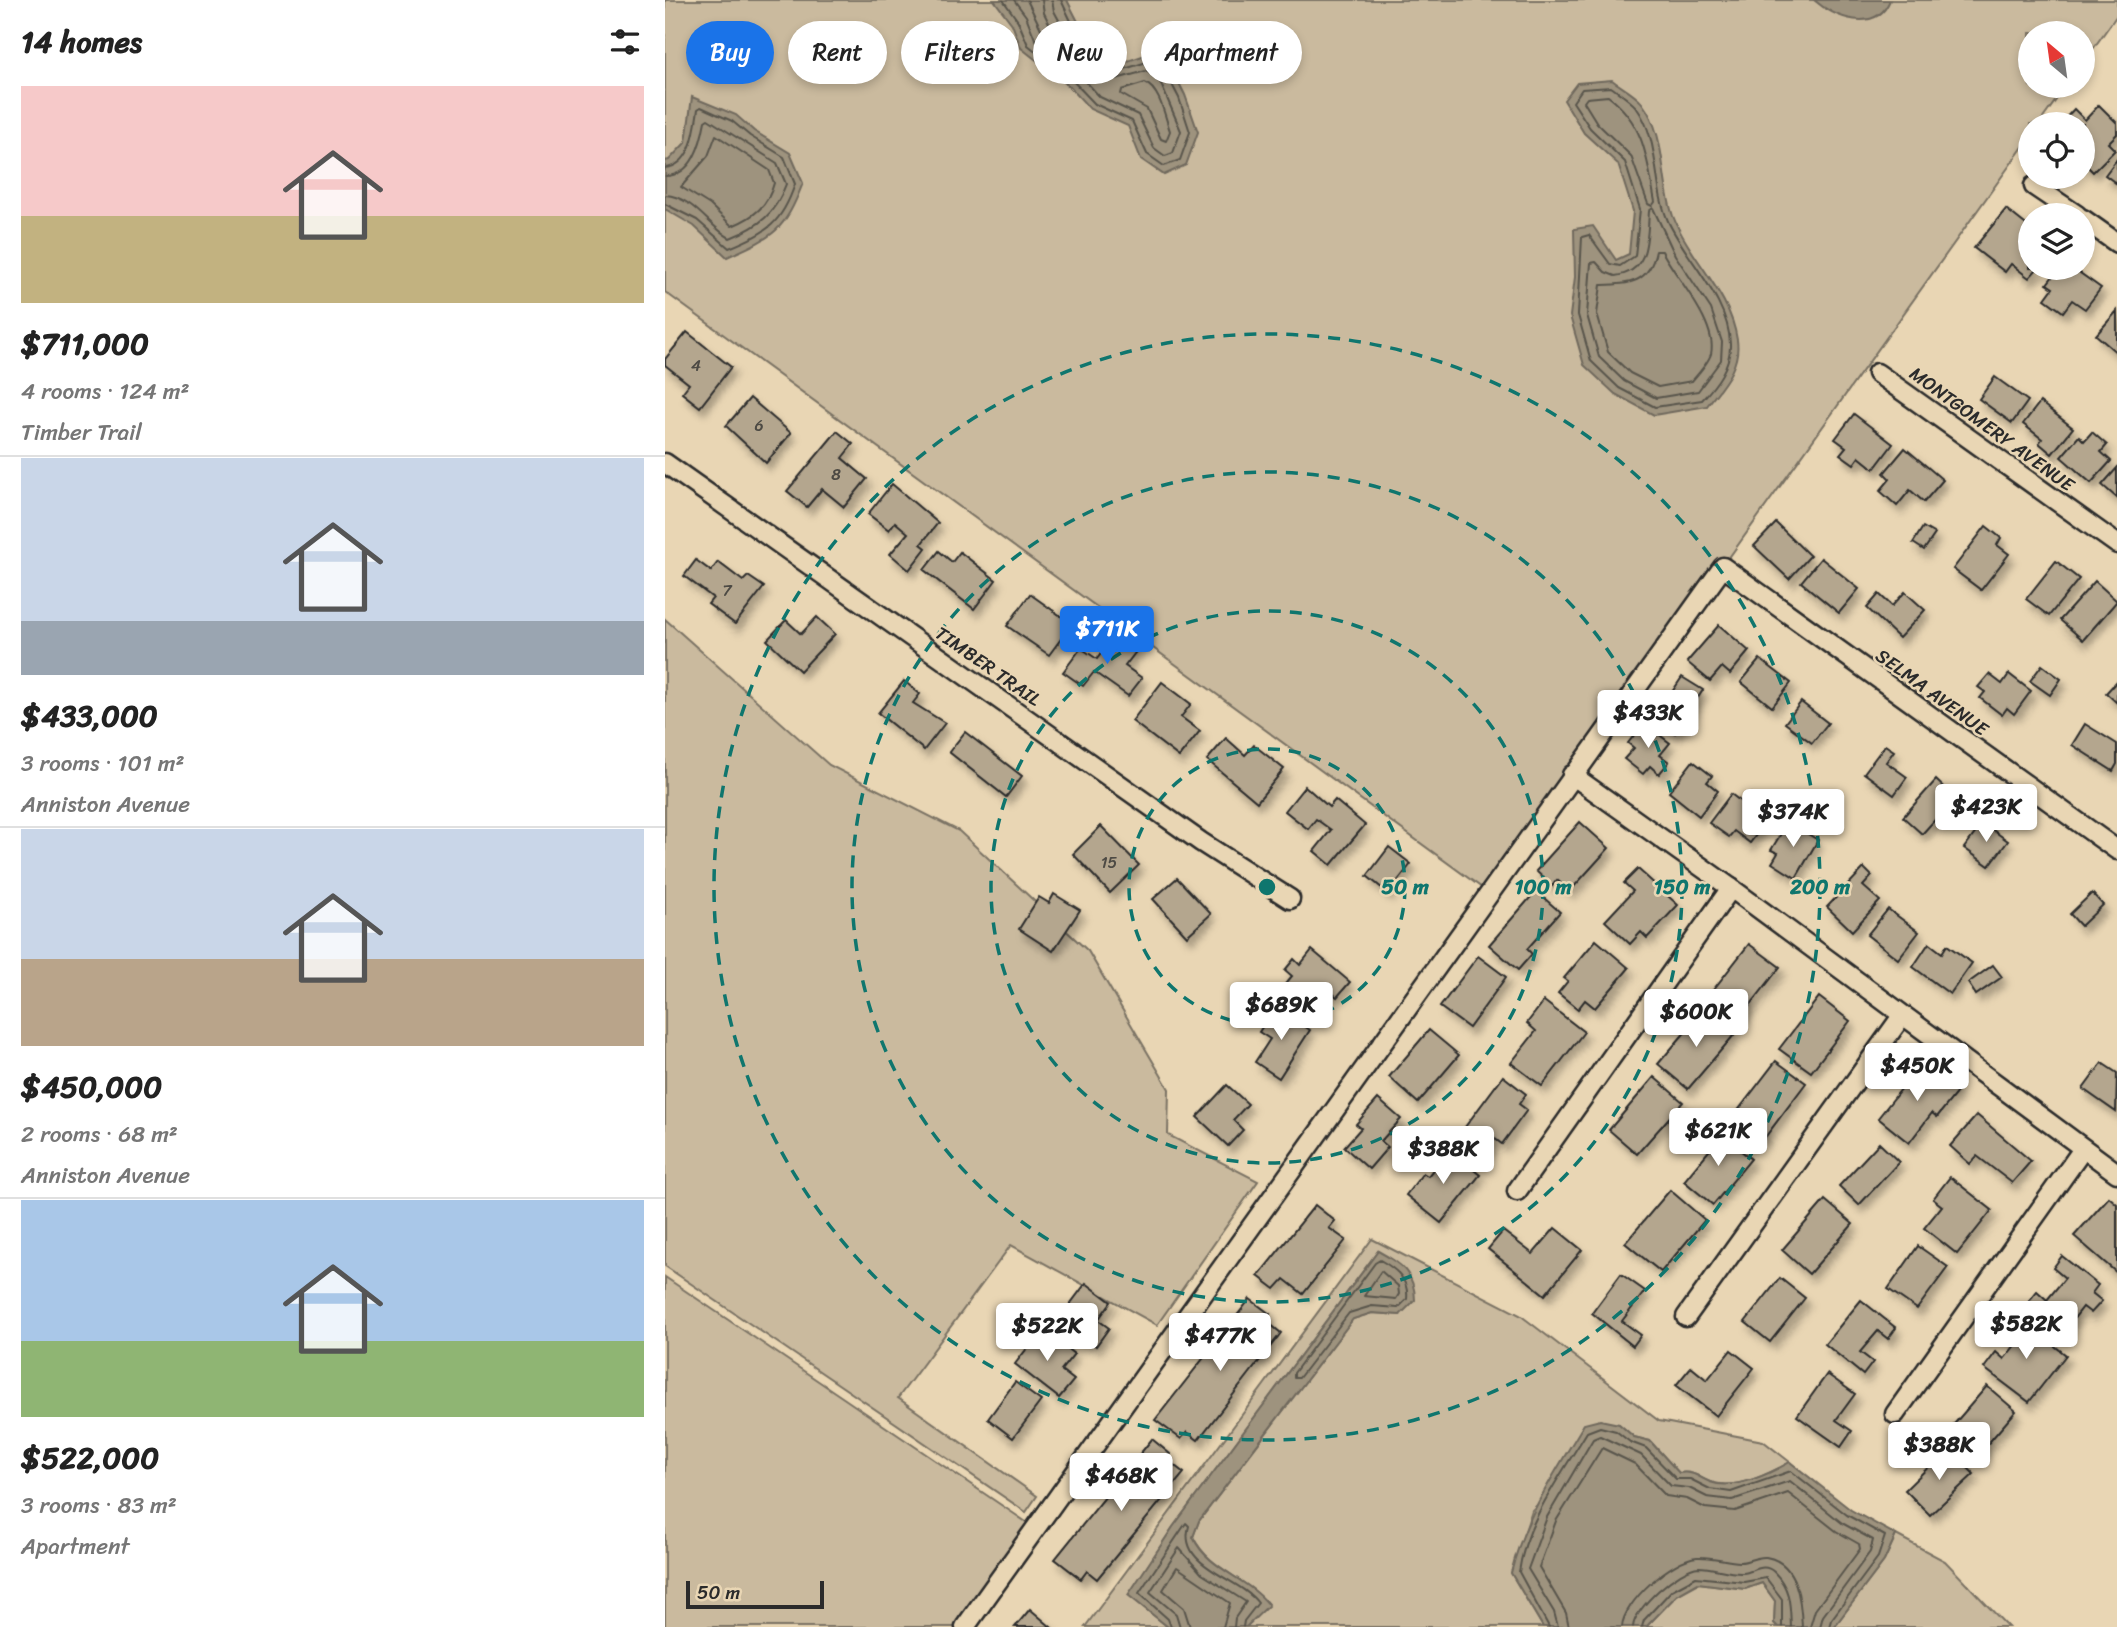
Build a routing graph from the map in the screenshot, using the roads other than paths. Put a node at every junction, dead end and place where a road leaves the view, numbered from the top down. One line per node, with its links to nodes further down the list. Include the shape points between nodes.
1 (2038, 189): 2 (street)
2 (2059, 203)
3 (2095, 227): 4 (street)
4 (2117, 243)
5 (1877, 373): 7 (street, MONTGOMERY AVENUE)
6 (665, 463): 11 (street, TIMBER TRAIL, via 1202,842)
7 (2117, 544)
8 (1571, 775): 9 (street, SELMA AVENUE, via 1723,567); 10 (street); 18 (street)
9 (2117, 850)
10 (1731, 888): 12 (street); 15 (street)
11 (1290, 899)
12 (1902, 1016): 13 (street); 16 (street)
13 (2083, 1149): 14 (street); 17 (street)
14 (2117, 1172)
15 (1517, 1191)
16 (1686, 1317)
17 (1895, 1414)
18 (965, 1627)

